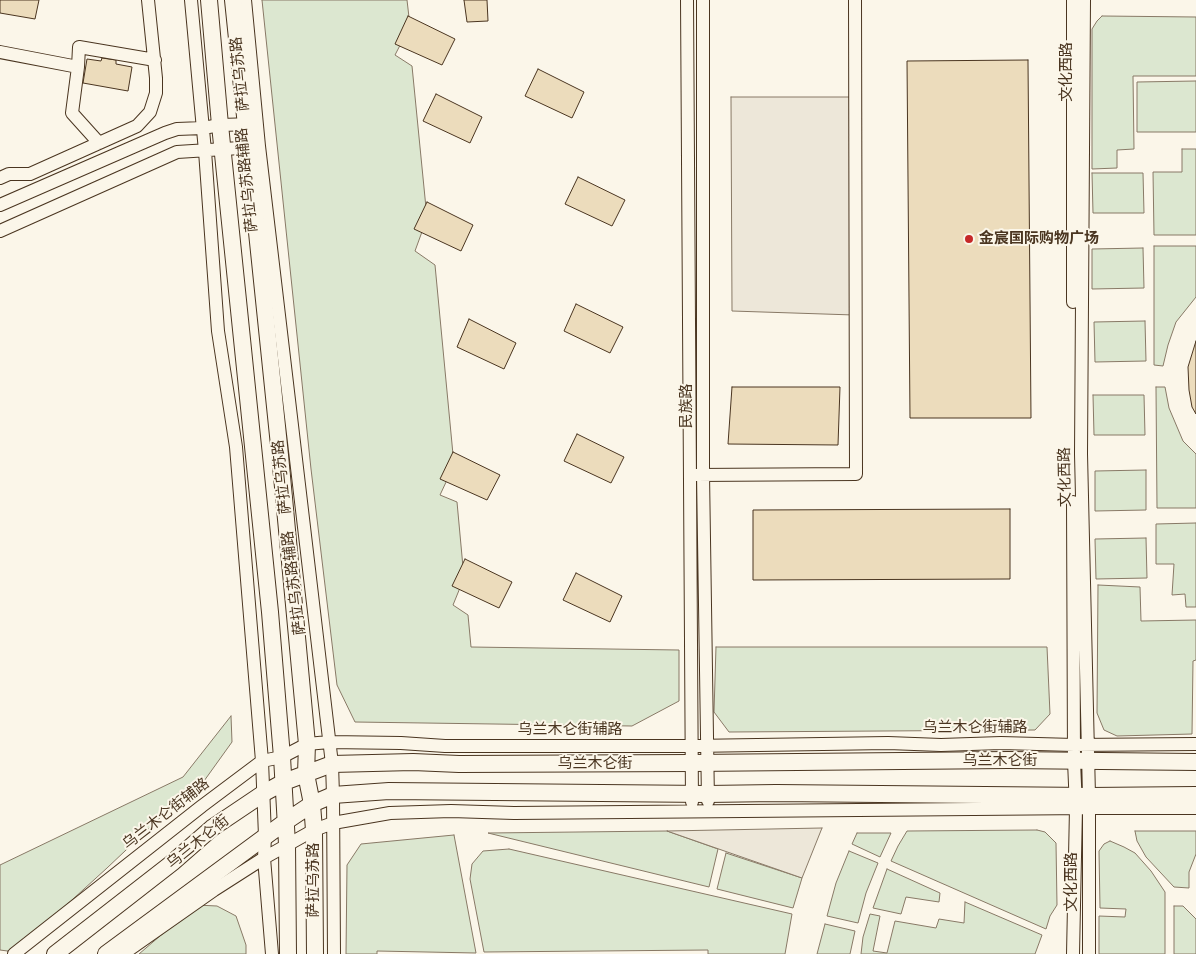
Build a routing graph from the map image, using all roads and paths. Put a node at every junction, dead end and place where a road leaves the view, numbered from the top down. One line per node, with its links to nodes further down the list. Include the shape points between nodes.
1 (148, 0): 12 (street)
2 (191, 0): 16 (street)
3 (209, 0): 14 (main road, 萨拉乌苏路)
4 (233, 0): 15 (main road, 萨拉乌苏路)
5 (245, 0): 15 (street, 萨拉乌苏路辅路)
6 (702, 0): 10 (street); 24 (street, 民族路)
7 (855, 0): 24 (street, via 856,474)
8 (1072, 0): 31 (street, 文化西路)
9 (1084, 0): 31 (street, 文化西路)
10 (687, 1): 25 (street, 民族路)
11 (0, 52): 13 (street)
12 (154, 60): 13 (street, via 79,47); 17 (street, via 156,93 150,112 137,126)
13 (78, 67): 17 (street, via 72,114)
14 (220, 125): 15 (street); 16 (street); 19 (main road, 萨拉乌苏路)
15 (251, 125): 18 (main road, 萨拉乌苏路)
16 (203, 128): 20 (street); 22 (street, via 177,128)
17 (99, 143): 21 (street, via 30,174 10,174)
18 (253, 147): 19 (street); 26 (street, 萨拉乌苏路辅路); 27 (main road, 萨拉乌苏路)
19 (222, 149): 20 (street); 32 (main road, 萨拉乌苏路)
20 (205, 151): 23 (street, via 177,152); 33 (street, via 218,331 236,447)
21 (0, 178)
22 (0, 205)
23 (0, 231)
24 (703, 474): 25 (street); 30 (street, 民族路)
25 (689, 476): 29 (street, 民族路)
26 (329, 742): 27 (street, 乌兰木仑街辅路); 29 (street, 乌兰木仑街辅路, via 445,746); 36 (street, 萨拉乌苏路辅路)
27 (307, 744): 32 (street, 乌兰木仑街辅路); 37 (main road, 萨拉乌苏路)
28 (1196, 744): 31 (street, 乌兰木仑街辅路)
29 (692, 746): 30 (street, 乌兰木仑街辅路); 35 (street, 民族路)
30 (708, 746): 31 (street, 乌兰木仑街辅路, via 1001,743); 35 (street, 民族路)
31 (1081, 752): 34 (main road, 乌兰木仑街); 35 (main road, 乌兰木仑街, via 1008,760); 43 (street, 文化西路)
32 (282, 757): 33 (street, 乌兰木仑街辅路); 38 (main road, 萨拉乌苏路)
33 (262, 761): 39 (street); 54 (street, 乌兰木仑街辅路)
34 (1196, 762)
35 (700, 763): 36 (main road, 乌兰木仑街); 40 (street, 民族路)
36 (332, 764): 37 (main road, 乌兰木仑街); 42 (street, 萨拉乌苏路辅路)
37 (306, 774): 38 (main road, 乌兰木仑街); 44 (main road, 萨拉乌苏路)
38 (284, 782): 39 (main road, 乌兰木仑街); 48 (main road, 萨拉乌苏路)
39 (264, 792): 51 (street); 55 (main road, 乌兰木仑街, via 212,828)
40 (699, 794): 42 (main road, 乌兰木仑街, via 389,791); 43 (main road, 乌兰木仑街, via 786,793); 46 (street, 民族路); 47 (street, 民族路)
41 (1196, 795): 43 (main road, 乌兰木仑街)
42 (333, 796): 44 (main road, 乌兰木仑街); 49 (street, 萨拉乌苏路辅路)
43 (1082, 802): 45 (street); 47 (street); 62 (street, 文化西路); 63 (street, 文化西路)
44 (312, 804): 48 (main road, 乌兰木仑街); 50 (main road, 萨拉乌苏路)
45 (1196, 808)
46 (692, 811): 47 (street); 49 (street, via 390,813)
47 (709, 811)
48 (285, 822): 51 (main road, 乌兰木仑街); 52 (main road, 萨拉乌苏路)
49 (333, 823): 50 (street); 61 (street, 萨拉乌苏路辅路)
50 (314, 830): 52 (street); 60 (main road, 萨拉乌苏路)
51 (265, 836): 53 (street); 56 (main road, 乌兰木仑街)
52 (287, 844): 53 (street); 59 (main road, 萨拉乌苏路)
53 (264, 858): 57 (street); 58 (street)
54 (14, 954)
55 (55, 954)
56 (106, 954)
57 (124, 954)
58 (272, 954)
59 (288, 954)
60 (315, 954)
61 (334, 954)
62 (1073, 954)
63 (1088, 954)

